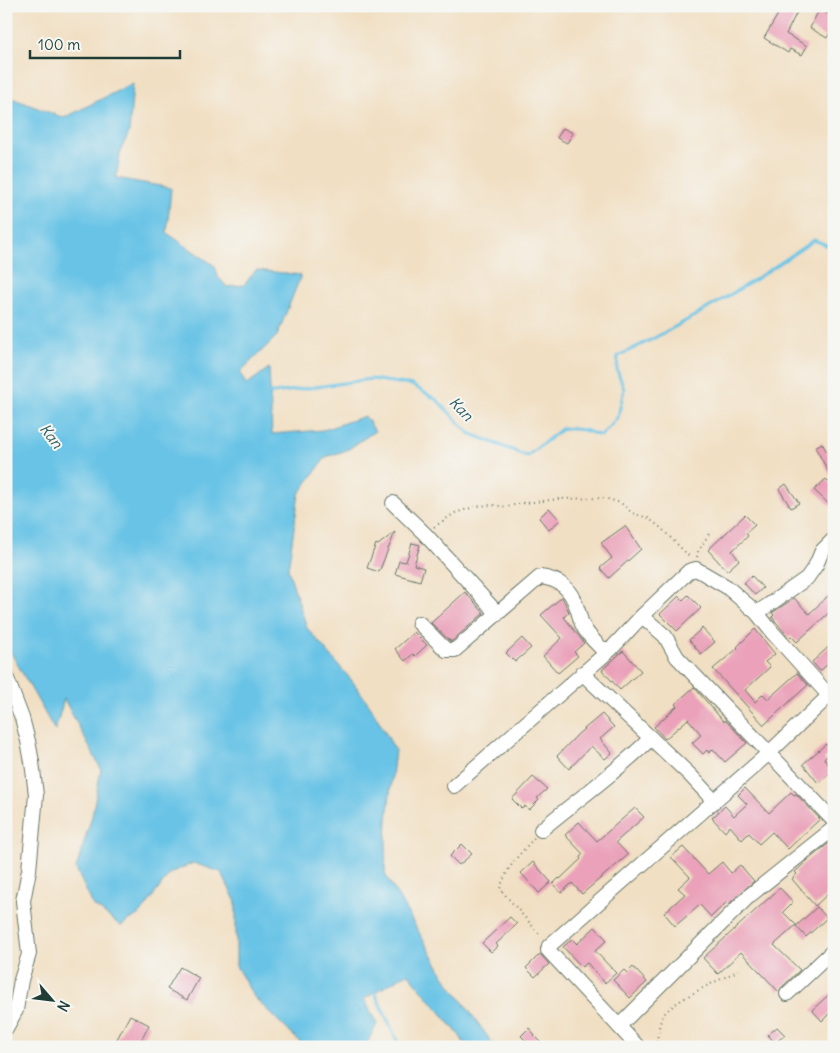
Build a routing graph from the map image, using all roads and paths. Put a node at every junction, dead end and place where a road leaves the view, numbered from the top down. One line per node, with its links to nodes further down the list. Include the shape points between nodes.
1 (393, 503): 3 (street)
2 (710, 532): 3 (path, via 698,552 696,563 648,518 604,498 558,499 507,507 477,506 455,513)
3 (425, 534): 5 (street)
4 (834, 539): 6 (street, via 822,551 807,578)
5 (498, 613): 8 (street, via 454,650 446,650); 9 (street, via 540,577 553,578 567,589 592,640 602,649)
6 (757, 613): 7 (street, via 727,588 696,570 689,571); 12 (street)
7 (642, 616): 9 (street); 14 (street, via 665,636 677,657)
8 (418, 623)
9 (610, 649): 10 (street)
10 (582, 673): 13 (street); 15 (street)
11 (6, 676): 25 (street, via 28,741 36,795 23,901 29,954 16,1010)
12 (832, 696): 14 (street)
13 (651, 738): 16 (street); 19 (street, via 594,789)
14 (769, 753): 16 (street); 17 (street)
15 (454, 786)
16 (714, 801): 20 (street)
17 (834, 821)
18 (834, 828): 24 (street, via 749,896)
19 (540, 830): 20 (path, via 503,878 500,889)
20 (549, 946): 24 (street, via 548,950)
21 (832, 956): 23 (street)
22 (739, 970): 27 (path, via 668,1009 660,1024)
23 (787, 994)
24 (619, 1026): 26 (street)
25 (6, 1028)
26 (638, 1047)
27 (656, 1047)

